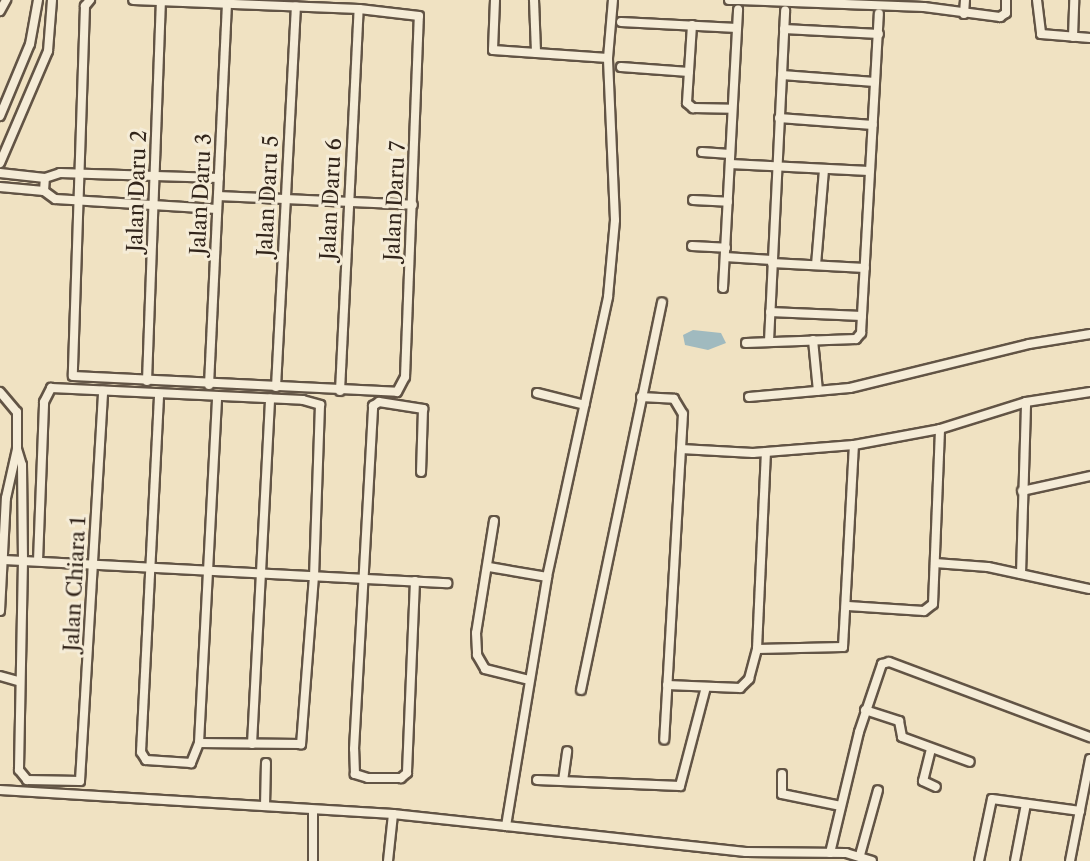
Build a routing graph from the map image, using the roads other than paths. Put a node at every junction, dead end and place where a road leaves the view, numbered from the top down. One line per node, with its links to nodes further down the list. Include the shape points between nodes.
1 (6, 0): 24 (street)
2 (38, 0): 42 (street, via 30,44)
3 (52, 0): 47 (street, via 48,51)
4 (133, 0): 15 (street)
5 (495, 0): 35 (street, via 493,50)
6 (534, 0): 35 (street)
7 (613, 0): 36 (street)
8 (729, 0): 18 (street)
9 (775, 0): 16 (street); 18 (street)
10 (965, 0): 27 (street)
11 (1006, 0): 27 (street, via 1002,17)
12 (1037, 0): 33 (street, via 1041,34)
13 (1074, 0): 33 (street)
14 (88, 1): 53 (street)
15 (161, 1): 20 (street); 54 (street, Jalan Daru 2)
16 (812, 1): 17 (street)
17 (853, 2): 19 (street)
18 (739, 3): 30 (street)
19 (886, 3): 21 (street)
20 (227, 4): 22 (street); 56 (street, Jalan Daru 3)
21 (924, 4): 27 (street)
22 (296, 7): 23 (street); 60 (street, Jalan Daru 5)
23 (359, 9): 63 (street, Jalan Daru 6); 66 (street, Jalan Daru 7, via 419,16)
24 (0, 10)
25 (786, 10): 31 (street)
26 (878, 14): 32 (street)
27 (964, 14)
28 (621, 22): 29 (street)
29 (692, 25): 30 (street); 38 (street)
30 (737, 28): 41 (street)
31 (784, 29): 32 (street); 39 (street)
32 (879, 34): 40 (street)
33 (1073, 37): 34 (street)
34 (1090, 38)
35 (536, 53): 36 (street)
36 (608, 58): 96 (street, via 613,244 604,321)
37 (621, 67): 38 (street)
38 (689, 72): 41 (street, via 690,106)
39 (782, 75): 40 (street); 43 (street)
40 (875, 82): 44 (street)
41 (732, 108): 46 (street)
42 (0, 116)
43 (779, 118): 44 (street); 49 (street)
44 (873, 125): 51 (street)
45 (702, 152): 46 (street)
46 (730, 154): 48 (street)
47 (0, 163)
48 (730, 164): 49 (street); 64 (street)
49 (777, 167): 50 (street); 70 (street)
50 (824, 169): 51 (street); 71 (street)
51 (869, 171): 72 (street)
52 (0, 173): 55 (street)
53 (78, 173): 54 (street); 55 (street); 62 (street)
54 (155, 176): 56 (street); 65 (street, Jalan Daru 2)
55 (45, 178): 58 (street)
56 (219, 178): 59 (street, Jalan Daru 3)
57 (0, 187): 58 (street)
58 (44, 191): 62 (street, via 55,199)
59 (218, 195): 60 (street); 67 (street, Jalan Daru 3)
60 (285, 199): 63 (street); 83 (street, Jalan Daru 5)
61 (694, 200): 64 (street)
62 (77, 201): 65 (street); 81 (street, via 70,369 77,377)
63 (349, 202): 66 (street); 85 (street, Jalan Daru 6)
64 (728, 202): 69 (street)
65 (153, 205): 67 (street); 81 (street, Jalan Daru 2)
66 (412, 205): 85 (street, Jalan Daru 7, via 402,388 386,393)
67 (218, 209): 82 (street, Jalan Daru 3)
68 (692, 246): 69 (street)
69 (725, 252): 70 (street); 73 (street)
70 (772, 261): 71 (street); 75 (street)
71 (816, 265): 72 (street)
72 (864, 268): 76 (street)
73 (723, 288)
74 (662, 302): 92 (street)
75 (770, 312): 76 (street); 79 (street)
76 (862, 316): 78 (street, via 856,339)
77 (1090, 334): 86 (street, via 1029,344 885,381)
78 (813, 340): 79 (street); 86 (street)
79 (769, 341): 80 (street)
80 (746, 342)
81 (147, 382): 82 (street)
82 (209, 385): 83 (street)
83 (276, 387): 85 (street)
84 (103, 391): 90 (street); 110 (street, via 51,388 45,393); 112 (street, Jalan Chiara 1)
85 (340, 391)
86 (818, 391): 93 (street)
87 (0, 392): 99 (street, via 17,412)
88 (1090, 392): 95 (street)
89 (537, 393): 96 (street)
90 (159, 394): 91 (street); 113 (street)
91 (217, 396): 94 (street); 115 (street)
92 (641, 397): 100 (street, via 680,404); 132 (street)
93 (749, 397)
94 (270, 398): 116 (street); 118 (street, via 320,405)
95 (1026, 402): 97 (street); 106 (street)
96 (585, 405): 119 (street)
97 (940, 429): 98 (street); 111 (street)
98 (854, 445): 101 (street); 124 (street)
99 (17, 449): 104 (street); 105 (street)
100 (681, 449): 101 (street); 130 (street)
101 (766, 452): 126 (street)
102 (421, 472): 120 (street, via 423,409 379,402 373,406)
103 (1090, 476): 106 (street)
104 (8, 485): 105 (street); 108 (street)
105 (22, 487): 109 (street)
106 (1022, 491): 117 (street)
107 (494, 521): 114 (street)
108 (4, 559): 109 (street); 125 (street)
109 (23, 560): 110 (street); 129 (street)
110 (38, 561): 112 (street)
111 (936, 563): 117 (street); 124 (street, via 929,609)
112 (93, 564): 113 (street); 129 (street, Jalan Chiara 1, via 81,778 73,782 21,776)
113 (150, 567): 115 (street); 136 (street, via 141,752 146,760 191,764)
114 (489, 567): 119 (street); 128 (street, via 477,655 485,669)
115 (208, 570): 116 (street); 136 (street)
116 (261, 573): 118 (street); 137 (street)
117 (1021, 574): 123 (street)
118 (314, 576): 120 (street); 137 (street, via 300,744)
119 (547, 577): 128 (street)
120 (365, 578): 121 (street); 121 (street, via 355,774 401,778 407,773)
121 (415, 581): 122 (street)
122 (447, 583)
123 (1089, 589)
124 (848, 606): 126 (street, via 846,641 838,650)
125 (0, 611)
126 (757, 649): 131 (street, via 744,685)
127 (0, 676): 129 (street)
128 (529, 680): 155 (street)
129 (18, 681)
130 (667, 685): 131 (street); 135 (street)
131 (706, 687): 145 (street, via 680,786)
132 (581, 690)
133 (865, 710): 134 (street, via 878,671 889,662); 138 (street, via 899,721 902,737); 151 (street)
134 (1090, 737)
135 (664, 739)
136 (199, 743): 137 (street)
137 (252, 744)
138 (931, 749): 141 (street); 146 (street, via 923,777)
139 (567, 751): 145 (street)
140 (1090, 759): 153 (street)
141 (970, 762)
142 (265, 763): 150 (street)
143 (782, 774): 151 (street, via 782,794)
144 (537, 780): 145 (street)
145 (563, 781)
146 (936, 787)
147 (0, 790): 150 (street)
148 (878, 790): 157 (street)
149 (1026, 804): 153 (street); 162 (street, via 992,799); 163 (street)
150 (265, 806): 152 (street)
151 (841, 807): 156 (street)
152 (313, 810): 154 (street); 159 (street)
153 (1080, 811): 164 (street)
154 (393, 814): 155 (street); 160 (street)
155 (506, 826): 158 (street)
156 (830, 853): 157 (street); 158 (street)
157 (860, 855): 161 (street)
158 (745, 856)
159 (313, 861)
160 (388, 861)
161 (872, 861)
162 (979, 861)
163 (1015, 861)
164 (1070, 861)

